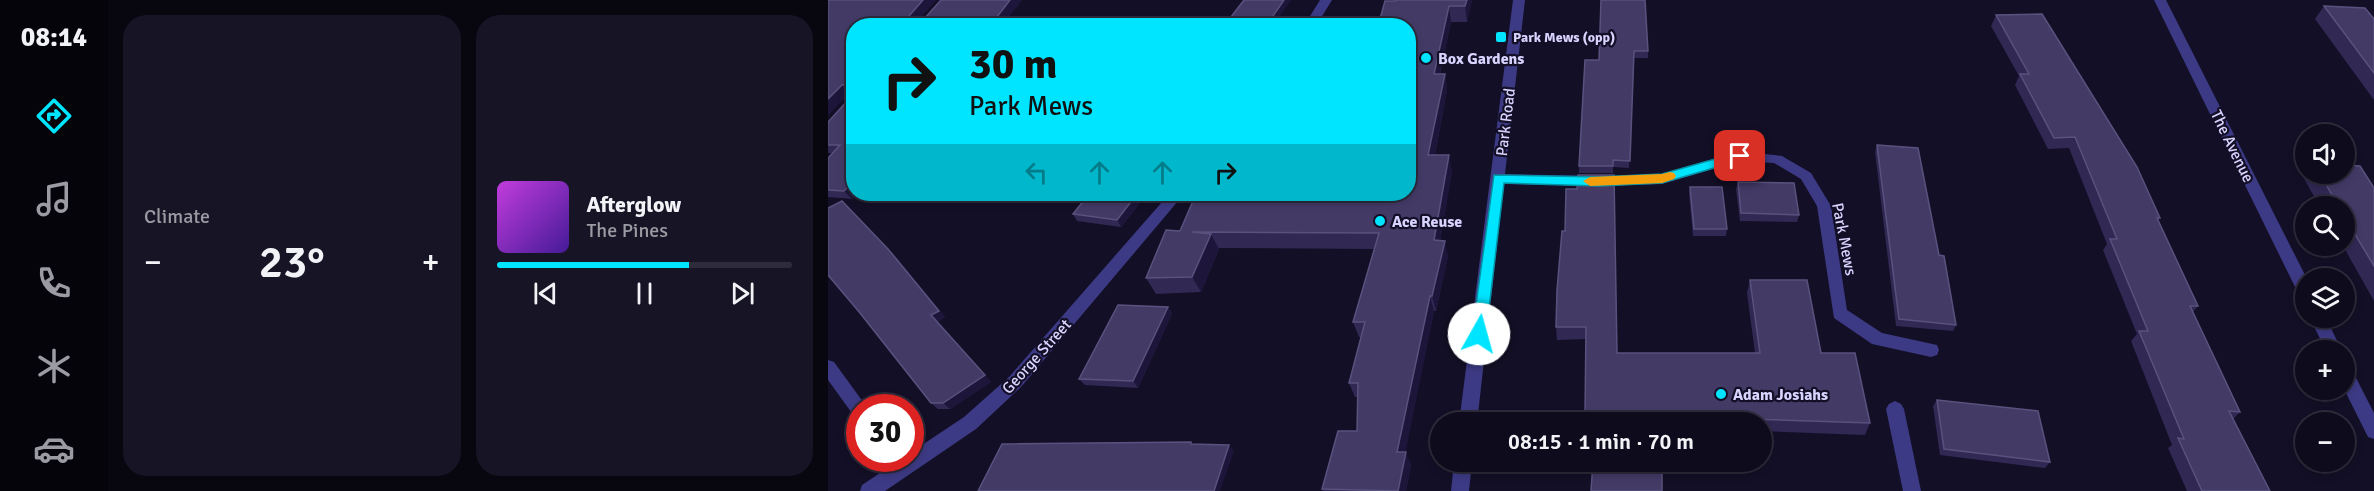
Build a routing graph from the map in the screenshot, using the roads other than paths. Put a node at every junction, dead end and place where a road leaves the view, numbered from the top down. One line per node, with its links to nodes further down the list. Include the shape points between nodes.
1 (1326, 0): 4 (street)
2 (1520, 0): 5 (street, Park Road)
3 (2160, 0): 7 (street, The Avenue)
4 (1315, 18)
5 (1498, 179): 8 (street, Park Mews, via 1662,179 1740,156 1777,159 1806,176 1824,206 1840,313 1878,339); 13 (street, Park Road)
6 (1171, 201): 15 (street, George Street, via 1015,382 970,423)
7 (2295, 271)
8 (1931, 350)
9 (828, 367): 11 (street)
10 (2355, 393): 14 (street)
11 (848, 394)
12 (1895, 409): 20 (street)
13 (1469, 412)
14 (2374, 431)
15 (924, 449)
16 (889, 472): 18 (street, George Street)
17 (1462, 472): 19 (street)
18 (869, 491)
19 (1460, 491)
20 (1912, 491)

